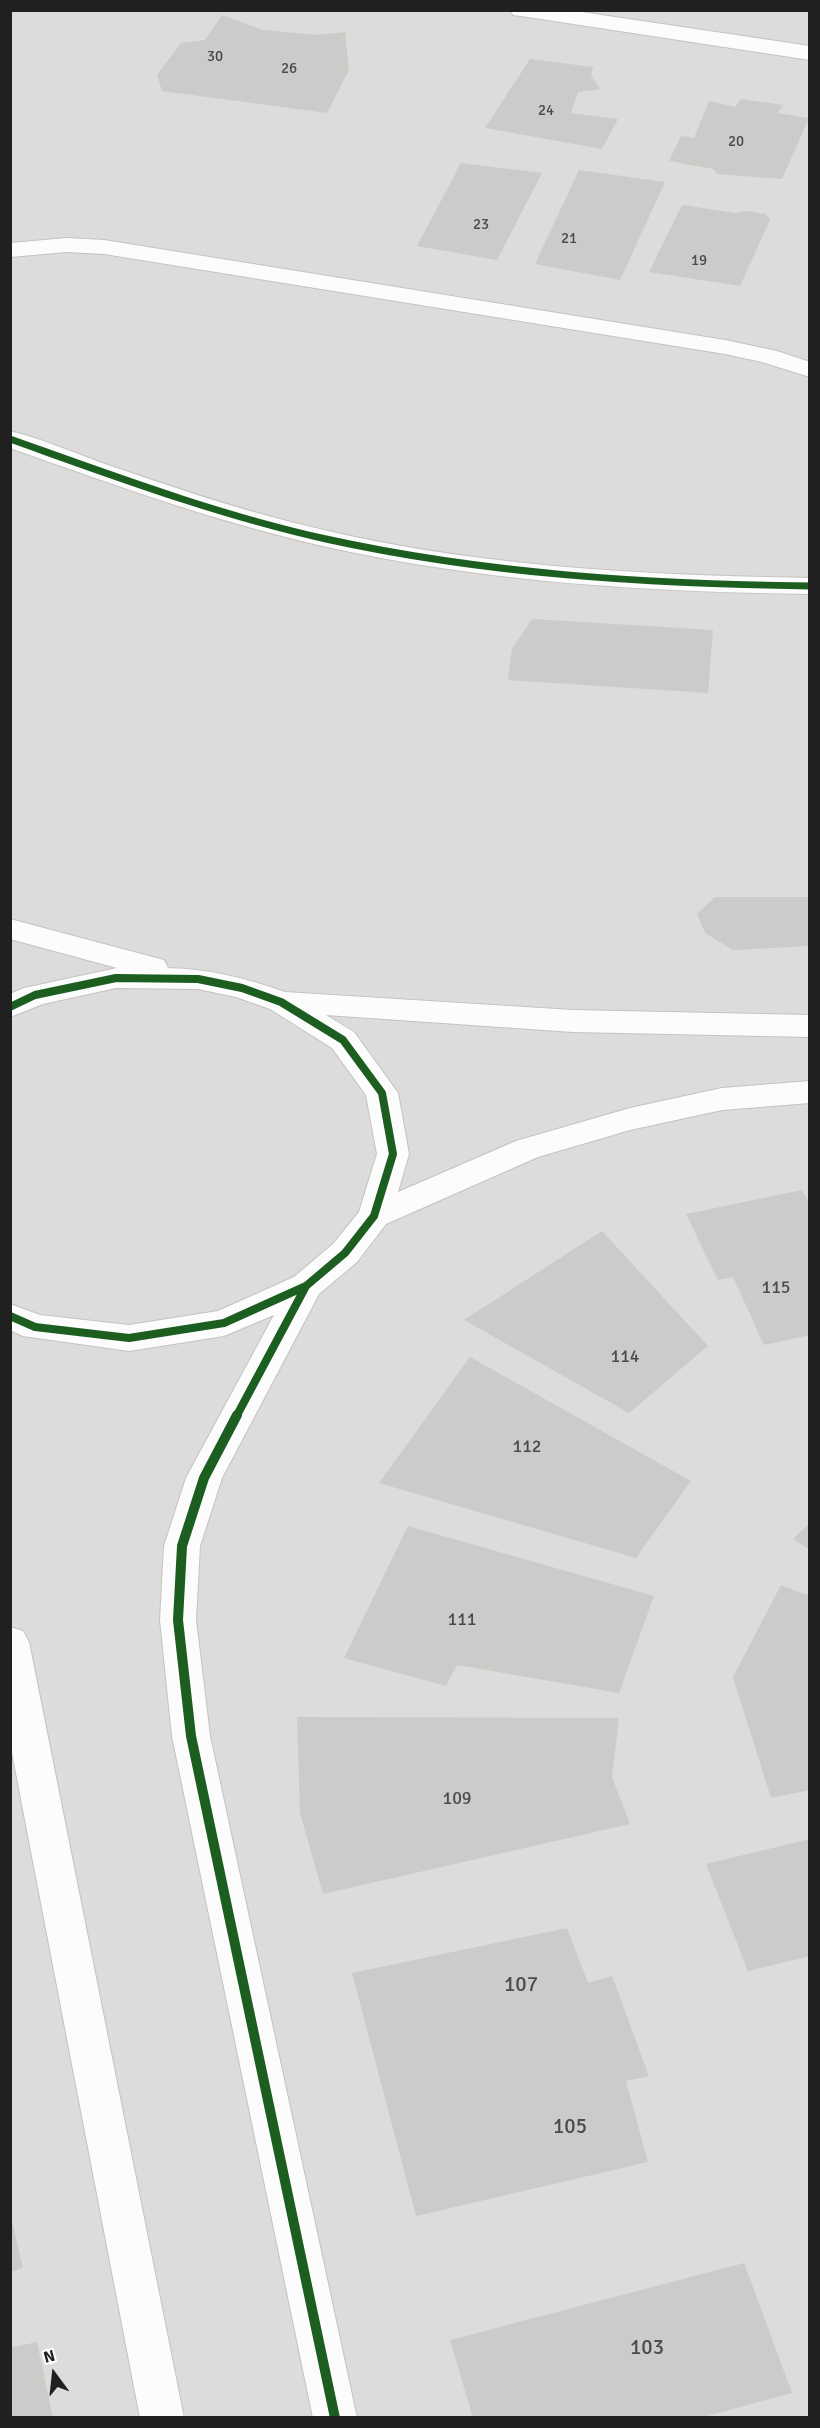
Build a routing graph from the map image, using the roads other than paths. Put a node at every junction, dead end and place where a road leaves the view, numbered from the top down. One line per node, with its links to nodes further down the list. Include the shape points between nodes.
1 (521, 10): 2 (street)
2 (601, 15): 3 (street)
3 (810, 53)
4 (10, 250): 5 (street, via 104,247 725,347)
5 (810, 370)
6 (10, 439): 7 (street, via 222,512 327,539 437,559 573,576 710,585)
7 (810, 586)
8 (10, 928): 9 (street)
9 (198, 979): 10 (street, via 242,988); 11 (street, via 116,978 35,995)
10 (281, 1002): 12 (street, via 573,1021); 14 (street, via 343,1040 382,1093 393,1154)
11 (10, 1007)
12 (810, 1026)
13 (810, 1092): 14 (street, via 722,1099 630,1119 527,1149)
14 (374, 1216): 15 (street, via 345,1253)
15 (306, 1286): 16 (street, via 224,1323 129,1338 35,1327); 19 (street, via 204,1478 182,1546 178,1620 191,1736)
16 (10, 1316)
17 (10, 1642): 18 (street)
18 (162, 2418)
19 (335, 2418)

